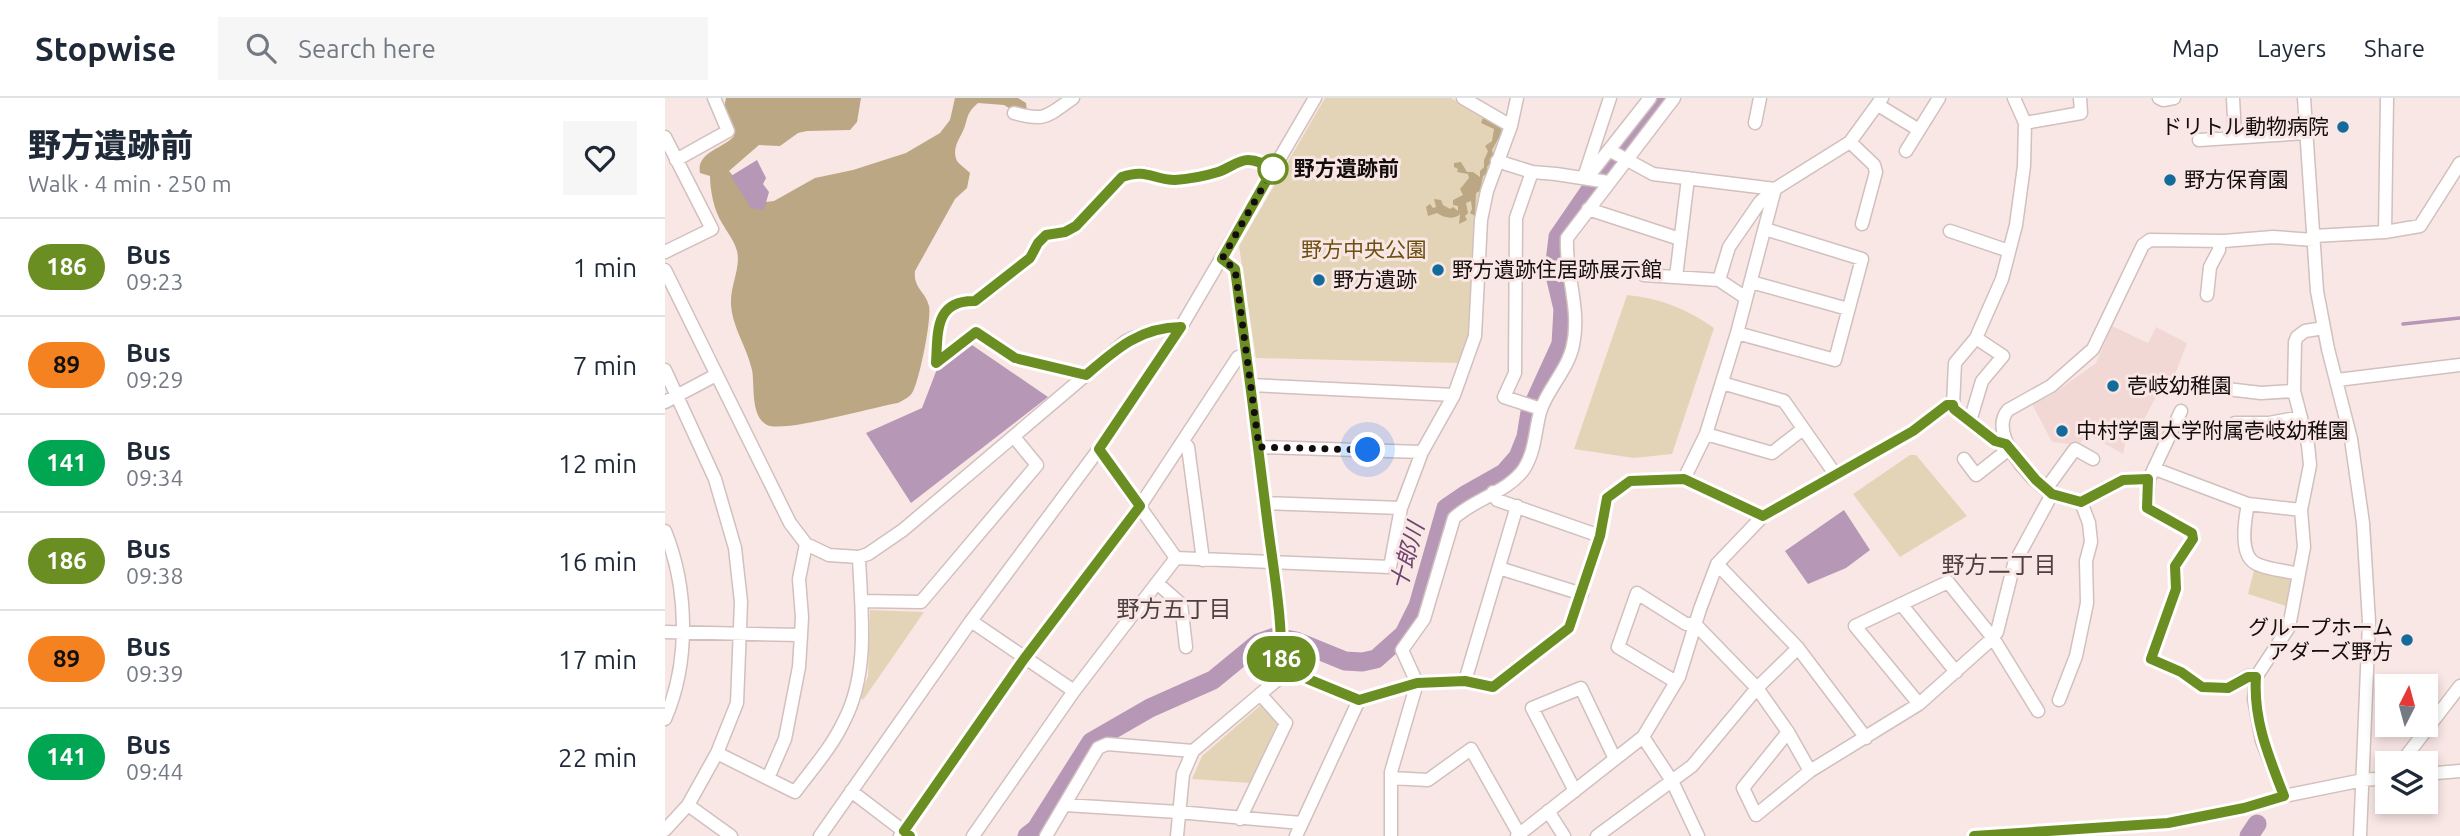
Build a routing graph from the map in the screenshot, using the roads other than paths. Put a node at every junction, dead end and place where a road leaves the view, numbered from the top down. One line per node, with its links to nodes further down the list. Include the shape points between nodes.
1 (714, 98): 31 (street, via 729,131)
2 (1073, 98): 19 (street, via 1048,116 1035,119)
3 (1315, 98): 35 (street)
4 (1463, 98): 22 (street)
5 (1517, 98): 22 (street)
6 (1610, 98): 37 (street)
7 (1650, 98): 29 (street)
8 (1674, 98): 32 (street)
9 (1760, 98): 20 (street)
10 (1939, 98): 23 (street)
11 (2014, 98): 21 (street)
12 (2080, 98): 21 (street, via 2081,113)
13 (2159, 98): 14 (street)
14 (2175, 98)
15 (2233, 98): 26 (street)
16 (2304, 98): 24 (street)
17 (2387, 98): 45 (street)
18 (1880, 101): 23 (street); 28 (street)
19 (1014, 113)
20 (1755, 123)
21 (2025, 123): 49 (street, via 2022,178)
22 (1511, 126): 33 (street)
23 (1919, 130): 30 (street)
24 (2306, 133): 26 (street); 46 (street)
25 (665, 137): 31 (street)
26 (2235, 137): 27 (street)
27 (2199, 140)
28 (1850, 142): 40 (street); 42 (street, via 1876,172)
29 (1609, 150): 32 (street); 37 (street)
30 (1906, 151)
31 (676, 160): 50 (street, via 712,229)
32 (1625, 160): 38 (street, via 1653,174); 39 (street)
33 (1497, 161): 36 (street); 75 (street, via 1481,220 1475,336)
34 (2460, 163): 45 (street, via 2420,226)
35 (1273, 169): 51 (street); 68 (street, via 1243,160 1220,171 1175,180 1148,173 1122,177 1076,226 1046,235 1030,258 975,301 946,310 939,321 936,363 976,332 1015,358)
36 (1532, 173): 37 (street); 78 (street, via 1517,218 1515,373 1504,397)
37 (1585, 178): 39 (street)
38 (1688, 178): 40 (street); 47 (street)
39 (1608, 182): 41 (street)
40 (1775, 189): 43 (street); 55 (street, via 1760,202 1729,247)
41 (1588, 209): 47 (street); 78 (street, via 1567,238 1573,345)
42 (1862, 224)
43 (1765, 229): 56 (street); 59 (street, via 1862,259)
44 (1949, 231): 49 (street)
45 (2385, 232): 46 (street)
46 (2314, 238): 48 (street); 61 (street)
47 (1680, 239): 54 (street)
48 (2220, 241): 57 (street, via 2210,267); 87 (street, via 2150,240 2143,245 2093,349 2052,386 2003,416 2002,435)
49 (2009, 251): 63 (street)
50 (665, 252)
51 (1222, 259): 60 (street); 64 (street, via 1235,269)
52 (665, 270): 67 (street)
53 (1644, 275): 54 (street)
54 (1676, 277): 55 (street)
55 (1719, 279): 58 (street)
56 (1751, 282): 58 (street); 59 (street)
57 (2207, 295)
58 (1747, 298): 62 (street)
59 (1848, 309): 62 (street, via 1835,360)
60 (1181, 327): 68 (street, via 1144,332 1126,341); 89 (street)
61 (2324, 328): 69 (street); 73 (street, via 2297,337)
62 (1737, 333): 70 (street)
63 (1976, 338): 77 (street, via 1955,363); 81 (street, via 2003,356 1982,382)
64 (1247, 355): 71 (street); 86 (street, via 1238,357)
65 (2460, 365): 69 (street)
66 (665, 370): 74 (street)
67 (716, 374): 74 (street); 108 (street, via 790,523)
68 (1086, 375): 85 (street)
69 (2337, 380): 158 (street, via 2363,523 2369,622)
70 (1722, 383): 83 (street, via 1784,401); 84 (street)
71 (1251, 385): 75 (street); 88 (street)
72 (2201, 386): 73 (street, via 2261,393)
73 (2294, 391): 80 (street)
74 (678, 395): 76 (street); 124 (street, via 725,510 739,570)
75 (1454, 395): 90 (street)
76 (665, 402)
77 (1953, 405): 81 (street); 93 (street)
78 (1541, 410): 96 (street, via 1524,469)
79 (2182, 411): 94 (street)
80 (2301, 417): 82 (street, via 2269,423); 104 (street, via 2310,465)
81 (1971, 421): 87 (street)
82 (2235, 422)
83 (1803, 429): 84 (street, via 1772,453); 93 (street)
84 (1706, 434): 95 (street)
85 (1014, 437): 109 (street, via 903,530); 118 (street, via 1037,465 921,602)
86 (1182, 441): 101 (street); 111 (street, via 1188,447)
87 (2007, 446): 91 (street, via 1976,475); 97 (street)
88 (1259, 447): 90 (street); 99 (street)
89 (1099, 449): 101 (street); 120 (street)
90 (1422, 452): 103 (street)
91 (1964, 459)
92 (2093, 459): 97 (street, via 2075,449)
93 (1835, 474): 105 (street)
94 (2152, 474): 98 (street, via 2123,480); 100 (street); 132 (street, via 2147,508 2192,533 2193,539 2175,566 2176,589 2151,659 2202,687 2228,688)
95 (1684, 479): 105 (street); 107 (street, via 1630,481 1607,498)
96 (1493, 492): 102 (street, via 1497,500); 135 (street, via 1454,518 1425,619 1402,650)
97 (2049, 492): 98 (street); 126 (street, via 2014,564)
98 (2081, 502): 141 (street, via 2091,542 2086,561 2087,603 2076,656)
99 (1265, 503): 103 (street); 112 (street)
100 (2248, 504): 104 (street); 115 (street, via 2243,524 2245,553 2255,564)
101 (1140, 506): 110 (street); 129 (street)
102 (1517, 506): 107 (street); 114 (street)
103 (1401, 508): 112 (street, via 1390,568)
104 (2301, 510): 115 (street, via 2304,547)
105 (1763, 516): 113 (street)
106 (665, 531): 123 (street, via 679,583)
107 (1600, 536): 117 (street)
108 (806, 544): 109 (street, via 829,555); 125 (street, via 799,579)
109 (859, 556): 118 (street)
110 (1176, 558): 111 (street); 116 (street)
111 (1203, 560): 112 (street)
112 (1272, 562): 130 (street)
113 (1717, 564): 121 (street); 128 (street)
114 (1499, 568): 117 (street); 133 (street)
115 (2299, 574): 132 (street, via 2288,627)
116 (1157, 583): 127 (street, via 1181,604); 138 (street)
117 (1581, 594): 133 (street, via 1569,628 1493,687)
118 (861, 601): 155 (street, via 860,675 845,720 795,792)
119 (1901, 604): 126 (street, via 1948,582); 131 (street); 142 (street, via 1855,626)
120 (971, 621): 129 (street); 160 (street)
121 (1695, 624): 134 (street); 134 (street, via 1686,624 1637,593 1618,647); 137 (street)
122 (665, 632): 123 (street)
123 (682, 633): 124 (street); 144 (street, via 679,673)
124 (741, 635): 125 (street); 150 (street, via 737,703)
125 (801, 635): 155 (street, via 785,739)
126 (1993, 638): 131 (street); 143 (street)
127 (1186, 647)
128 (1798, 648): 137 (street); 147 (street)
129 (1024, 659): 138 (street); 170 (street)
130 (1281, 668): 139 (street, via 1277,680); 140 (street)
131 (1956, 672): 142 (street)
132 (2256, 677): 162 (street, via 2254,699 2262,741)
133 (1465, 681): 135 (street)
134 (1676, 682): 146 (street)
135 (1417, 683): 140 (street); 156 (street)
136 (2460, 686): 149 (street)
137 (1757, 688): 145 (street); 159 (street, via 1692,766)
138 (1074, 691): 174 (street)
139 (1260, 694): 148 (street); 167 (street, via 1286,723)
140 (1359, 700): 169 (street)
141 (2059, 700)
142 (1919, 704): 147 (street)
143 (2038, 710)
144 (665, 719)
145 (1788, 732): 152 (street); 152 (street, via 1743,788 1756,815)
146 (1643, 737): 151 (street); 159 (street)
147 (1866, 737): 152 (street)
148 (1193, 751): 164 (street, via 1107,744 1098,748); 166 (street, via 1183,774)
149 (2410, 751)
150 (717, 753): 155 (street); 163 (street)
151 (1615, 759): 161 (street); 161 (street, via 1581,688 1532,708)
152 (1810, 771)
153 (2460, 771): 154 (street)
154 (2438, 773)
155 (768, 778)
156 (1391, 778): 171 (street, via 1428,780 1471,749); 177 (street)
157 (2375, 779): 158 (street)
158 (2363, 780): 162 (street); 182 (street)
159 (1672, 781): 179 (street); 180 (street)
160 (851, 791): 170 (street); 173 (street)
161 (1574, 791): 165 (street)
162 (2284, 796): 181 (street, via 2168,823)
163 (688, 806): 168 (street); 172 (street)
164 (1065, 806): 166 (street); 175 (street)
165 (1549, 811): 171 (street); 178 (street)
166 (1178, 812): 167 (street); 176 (street)
167 (1240, 819): 169 (street)
168 (665, 830)
169 (1299, 830)
170 (905, 834)
171 (1518, 835)
172 (731, 836)
173 (820, 836)
174 (973, 836)
175 (1046, 836)
176 (1177, 836)
177 (1391, 836)
178 (1564, 836)
179 (1597, 836)
180 (1698, 836)
181 (1974, 836)
182 (2360, 836)

